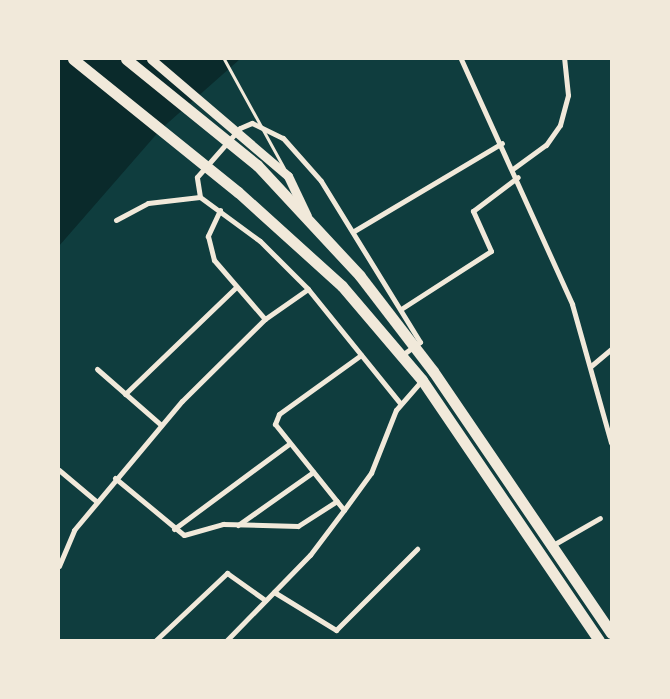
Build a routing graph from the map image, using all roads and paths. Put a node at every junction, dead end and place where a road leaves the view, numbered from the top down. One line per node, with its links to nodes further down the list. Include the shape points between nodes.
1 (73, 59): 24 (highway, via 238,192 342,286)
2 (126, 59): 8 (highway)
3 (151, 59): 8 (street)
4 (224, 59): 10 (lane, via 270,137)
5 (461, 59): 7 (street)
6 (564, 59): 9 (street, via 568,95 560,125 546,145)
7 (502, 143): 9 (street); 16 (street)
8 (261, 161): 10 (street); 15 (highway)
9 (514, 168): 11 (street)
10 (288, 176): 15 (street)
11 (518, 178): 19 (street, via 472,211 491,251); 25 (street, via 572,304)
12 (200, 197): 13 (street); 14 (street, via 148,202); 16 (street, via 197,178 240,128 252,123 266,127 298,152)
13 (220, 210): 17 (street, via 208,236 214,260); 18 (street, via 260,241)
14 (116, 220)
15 (312, 224): 21 (highway)
16 (354, 231): 19 (street)
17 (236, 287): 20 (street); 28 (street)
18 (308, 289): 20 (street); 23 (street)
19 (401, 309): 21 (street, via 420,342)
20 (265, 319): 30 (street)
21 (414, 346): 24 (street); 43 (highway)
22 (611, 349): 25 (street)
23 (361, 355): 29 (street); 32 (street, via 279,414 275,424)
24 (401, 356): 27 (highway)
25 (591, 366): 31 (street)
26 (97, 369): 28 (street)
27 (422, 380): 29 (street); 51 (highway)
28 (126, 394): 30 (street)
29 (400, 403): 39 (street, via 371,473)
30 (161, 425): 35 (street)
31 (611, 442)
32 (289, 444): 34 (street); 42 (street)
33 (61, 472): 36 (street); 37 (street)
34 (313, 472): 38 (street); 41 (street)
35 (115, 478): 37 (street); 42 (street)
36 (59, 480)
37 (97, 499): 45 (street, via 74,530)
38 (337, 501): 39 (street); 41 (street, via 298,526)
39 (344, 510): 46 (street, via 331,531)
40 (600, 518): 43 (street)
41 (237, 525): 42 (street, via 192,534)
42 (174, 529)
43 (553, 545): 48 (highway)
44 (417, 549): 46 (street, via 336,630)
45 (59, 566)
46 (274, 592): 47 (street)
47 (264, 600): 49 (street, via 226,573); 50 (street)
48 (611, 633)
49 (156, 640)
50 (227, 640)
51 (599, 640)

